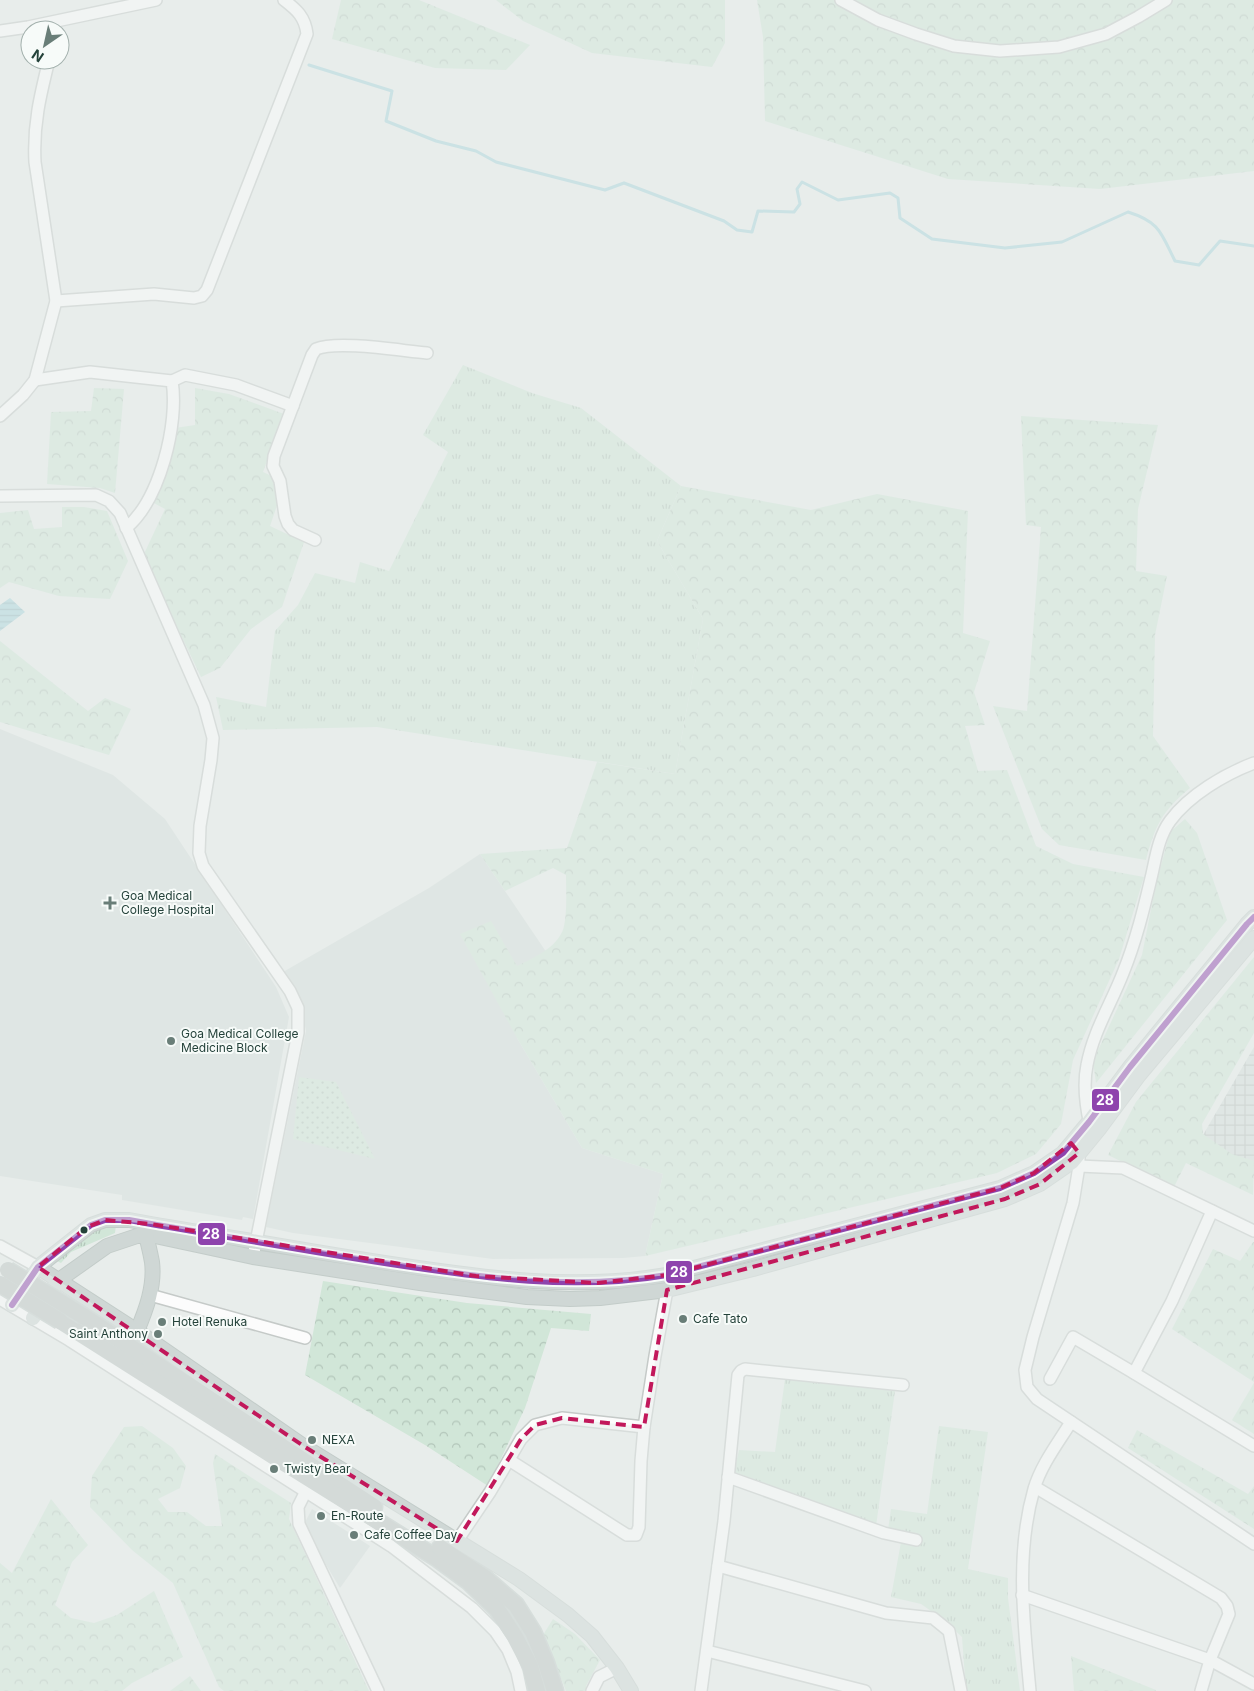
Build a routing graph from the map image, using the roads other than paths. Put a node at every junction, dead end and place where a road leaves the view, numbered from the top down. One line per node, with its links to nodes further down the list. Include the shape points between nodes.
1 (156, 0): 5 (street)
2 (284, 0): 10 (street, via 300,13 307,34 202,296 154,294)
3 (841, 0): 4 (street, via 878,20 916,34 954,46 1000,51 1059,47 1106,34)
4 (1166, 0)
5 (70, 22)
6 (0, 26): 8 (street)
7 (20, 29): 8 (street)
8 (0, 31)
9 (46, 70): 10 (street, via 36,112 34,140)
10 (56, 301): 12 (street)
11 (427, 353): 14 (street, via 357,346 321,347 312,355)
12 (35, 380): 13 (street, via 90,372); 15 (street)
13 (172, 381): 14 (street, via 185,375 236,385); 17 (street, via 172,424 166,458 152,493)
14 (293, 406): 18 (street, via 274,456 274,466 288,524 293,530)
15 (0, 416)
16 (0, 496): 17 (street, via 96,495 109,501 120,513)
17 (126, 528): 29 (street, via 204,705 213,738 200,826 199,853 203,866 290,991 298,1008 298,1032)
18 (315, 540)
19 (1254, 763): 22 (street, via 1203,790 1170,821 1159,842 1135,943 1091,1045 1085,1083)
20 (1254, 917): 22 (main road, via 1130,1067)
21 (1254, 938): 23 (main road, via 1140,1074)
22 (1089, 1122): 23 (street); 24 (main road)
23 (1092, 1137): 24 (main road)
24 (1076, 1154): 25 (street, via 1123,1168); 29 (main road, via 1063,1153 1034,1173 1000,1188 756,1253 644,1279 562,1283); 33 (main road, via 1072,1162 1040,1184 1004,1199); 42 (street, via 1073,1203 1025,1370 1028,1387 1037,1399)
25 (1212, 1211): 26 (street); 39 (street, via 1172,1301)
26 (1253, 1226)
27 (144, 1229): 29 (main road); 30 (main road, via 98,1221); 32 (main road, via 107,1246); 34 (main road, via 152,1264)
28 (0, 1246): 30 (street)
29 (255, 1250): 33 (main road, via 420,1283 527,1297 600,1298)
30 (38, 1268): 32 (main road); 35 (main road)
31 (3, 1273): 60 (highway, bridge, via 60,1321 468,1581 497,1609 515,1637 530,1666); 61 (highway, bridge, via 83,1316 485,1578 516,1605 533,1632)
32 (59, 1280): 36 (main road); 37 (main road)
33 (666, 1290): 43 (street)
34 (150, 1295): 37 (main road); 38 (street)
35 (6, 1302): 36 (street)
36 (33, 1318): 48 (street)
37 (137, 1331): 50 (main road, via 324,1459)
38 (306, 1338)
39 (1134, 1373): 40 (street, via 1073,1337); 44 (street)
40 (1050, 1378)
41 (903, 1385): 46 (street, via 741,1371)
42 (1071, 1422): 47 (street); 51 (street)
43 (644, 1427): 45 (street, via 562,1418 535,1425 521,1439); 45 (street, via 636,1534 627,1536)
44 (1254, 1446)
45 (509, 1460): 50 (street)
46 (728, 1477): 49 (street, via 884,1533); 52 (street)
47 (1035, 1487): 53 (street, via 1024,1530); 55 (street, via 1221,1598 1229,1614)
48 (306, 1492): 58 (street, via 298,1507 299,1524); 59 (street, via 391,1546 472,1608 508,1650)
49 (916, 1540)
50 (457, 1541): 56 (main road, via 519,1579 568,1615 592,1636)
51 (1254, 1544)
52 (718, 1566): 54 (street); 66 (street, via 886,1613 933,1618 949,1632)
53 (1022, 1594): 55 (street); 67 (street)
54 (707, 1651): 64 (street); 65 (street)
55 (1210, 1660): 57 (street); 68 (street)
56 (617, 1668): 62 (street, via 598,1677); 63 (main road)
57 (1254, 1684)
58 (378, 1691)
59 (522, 1691)
60 (537, 1691)
61 (554, 1691)
62 (592, 1691)
63 (631, 1691)
64 (701, 1691)
65 (865, 1691)
66 (961, 1691)
67 (1030, 1691)
68 (1201, 1691)

